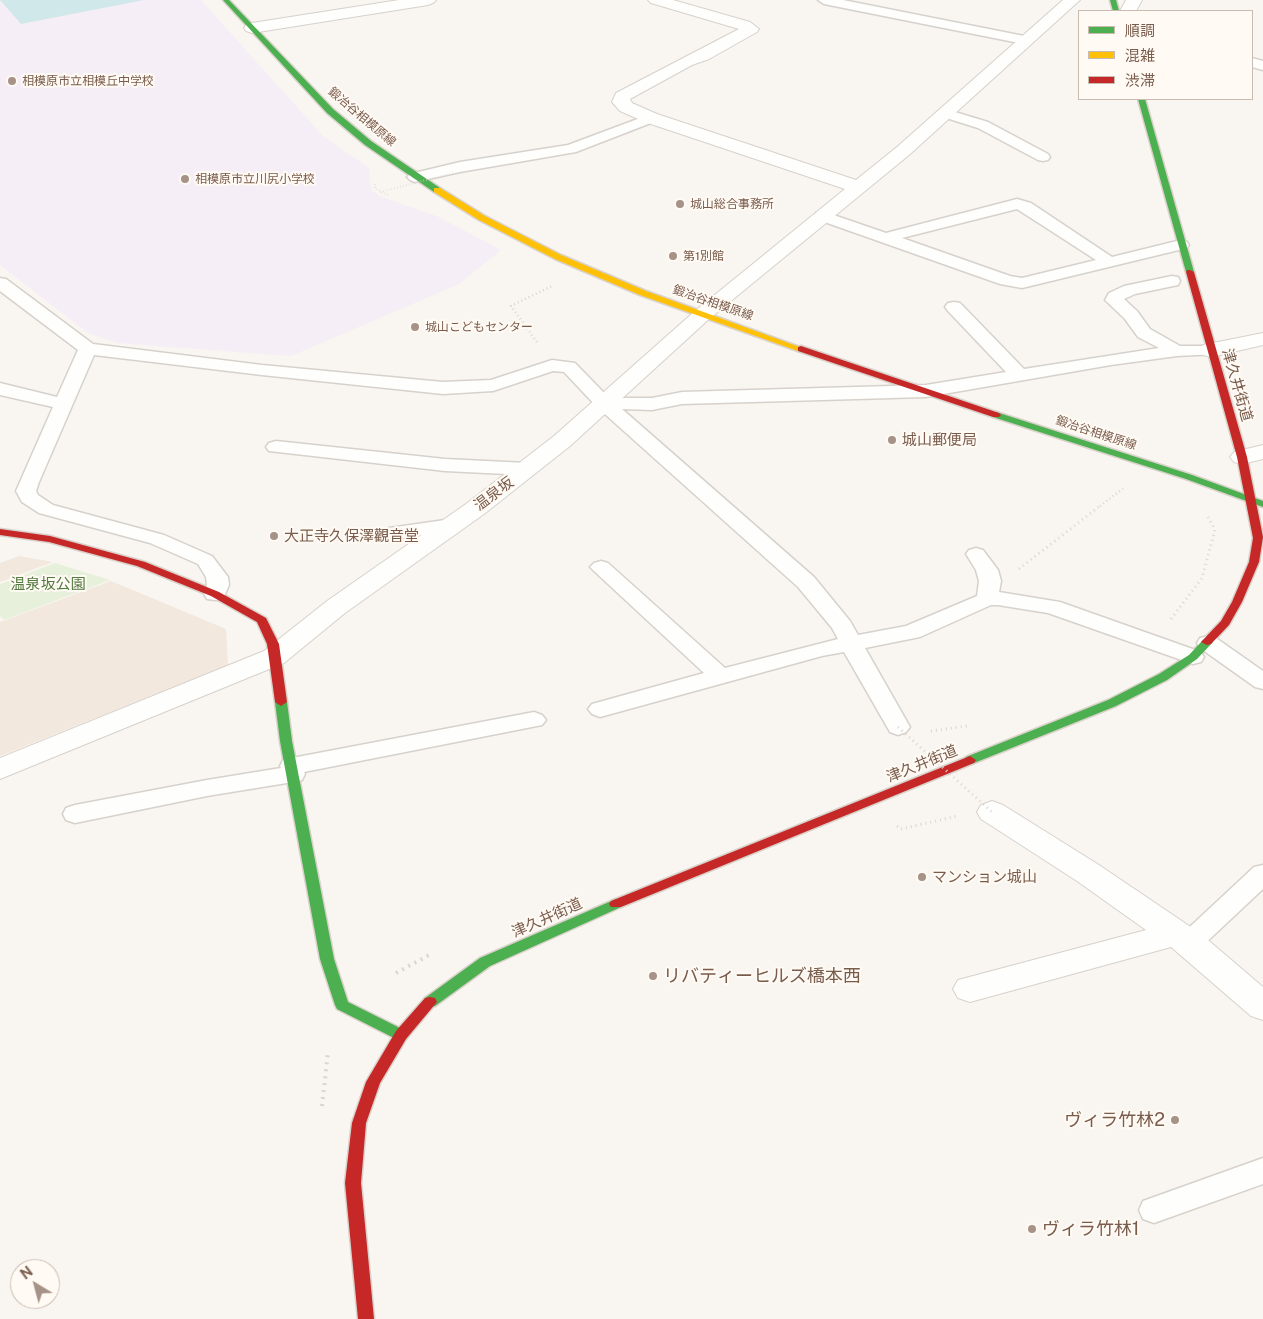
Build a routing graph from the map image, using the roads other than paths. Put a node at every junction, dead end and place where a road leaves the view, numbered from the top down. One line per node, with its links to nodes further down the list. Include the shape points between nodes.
1 (226, 0): 6 (main road, 鍛冶谷相模原線)
2 (428, 0): 6 (street)
3 (656, 0): 10 (street, via 751,29 622,97 621,102 626,107)
4 (824, 0): 7 (lane)
5 (1072, 0): 7 (street, 温泉坂)
6 (252, 28): 12 (main road, 鍛冶谷相模原線, via 330,110)
7 (1024, 40): 9 (street, 温泉坂)
8 (1141, 100): 16 (main road, 津久井街道)
9 (945, 113): 11 (lane, via 983,125); 13 (street, 温泉坂)
10 (651, 118): 12 (lane, via 571,149); 13 (street)
11 (1043, 157)
12 (415, 177): 21 (main road, 鍛冶谷相模原線, via 482,218 565,260)
13 (860, 187): 14 (street, 温泉坂)
14 (822, 216): 15 (lane); 21 (street, 温泉坂)
15 (884, 238): 17 (lane, via 1014,283 1029,283); 17 (lane, via 1017,204)
16 (1181, 245): 17 (lane); 24 (main road, 津久井街道)
17 (1109, 262)
18 (1172, 281): 25 (lane, via 1122,293 1114,300 1144,333)
19 (0, 283): 23 (lane)
20 (954, 307): 26 (lane)
21 (702, 315): 28 (main road, 鍛冶谷相模原線); 29 (street, 温泉坂)
22 (1263, 339): 24 (street)
23 (88, 349): 29 (lane, via 443,388 493,385 552,365 561,365 574,370); 30 (lane)
24 (1211, 350): 25 (lane); 32 (main road, 津久井街道)
25 (1177, 351): 26 (lane)
26 (1020, 375): 28 (lane)
27 (0, 389): 30 (lane)
28 (926, 391): 29 (lane, via 682,398 652,404); 34 (main road, 鍛冶谷相模原線)
29 (604, 403): 33 (street, 温泉坂); 42 (lane, via 806,582 842,626)
30 (62, 404): 40 (lane, via 29,482 28,498 46,509 142,534 205,560 217,577)
31 (276, 447): 33 (lane, via 358,447 445,464)
32 (1252, 455): 34 (main road, 津久井街道)
33 (527, 470): 35 (street, 温泉坂)
34 (1258, 502): 43 (main road, 津久井街道, via 1254,562 1237,602 1224,623)
35 (452, 525): 37 (lane); 44 (street, 温泉坂, via 336,607)
36 (0, 532): 40 (main road, via 50,539 141,564)
37 (389, 534)
38 (976, 554): 41 (lane, via 987,570 990,581)
39 (601, 567): 45 (lane)
40 (215, 594): 44 (main road, via 262,620 273,644)
41 (988, 596): 42 (lane, via 912,632); 43 (lane, via 1052,607)
42 (852, 644): 45 (lane); 49 (lane, via 874,688)
43 (1200, 650): 46 (lane); 58 (main road, 津久井街道, via 1163,677 1112,703 570,923 485,962 431,1001)
44 (274, 657): 50 (street, 温泉坂); 51 (main road)
45 (722, 677): 47 (lane)
46 (1263, 682)
47 (600, 709)
48 (534, 720): 51 (lane)
49 (906, 732)
50 (0, 768)
51 (292, 770): 53 (lane); 58 (main road, via 327,959 342,1005)
52 (981, 812): 55 (street, via 1088,873)
53 (75, 814)
54 (1263, 874): 55 (lane)
55 (1182, 938): 56 (street); 57 (street)
56 (970, 989)
57 (1263, 1007)
58 (401, 1035): 61 (main road, 津久井街道, via 373,1082 359,1123 353,1183)
59 (1263, 1171): 60 (lane)
60 (1154, 1210)
61 (366, 1319)

